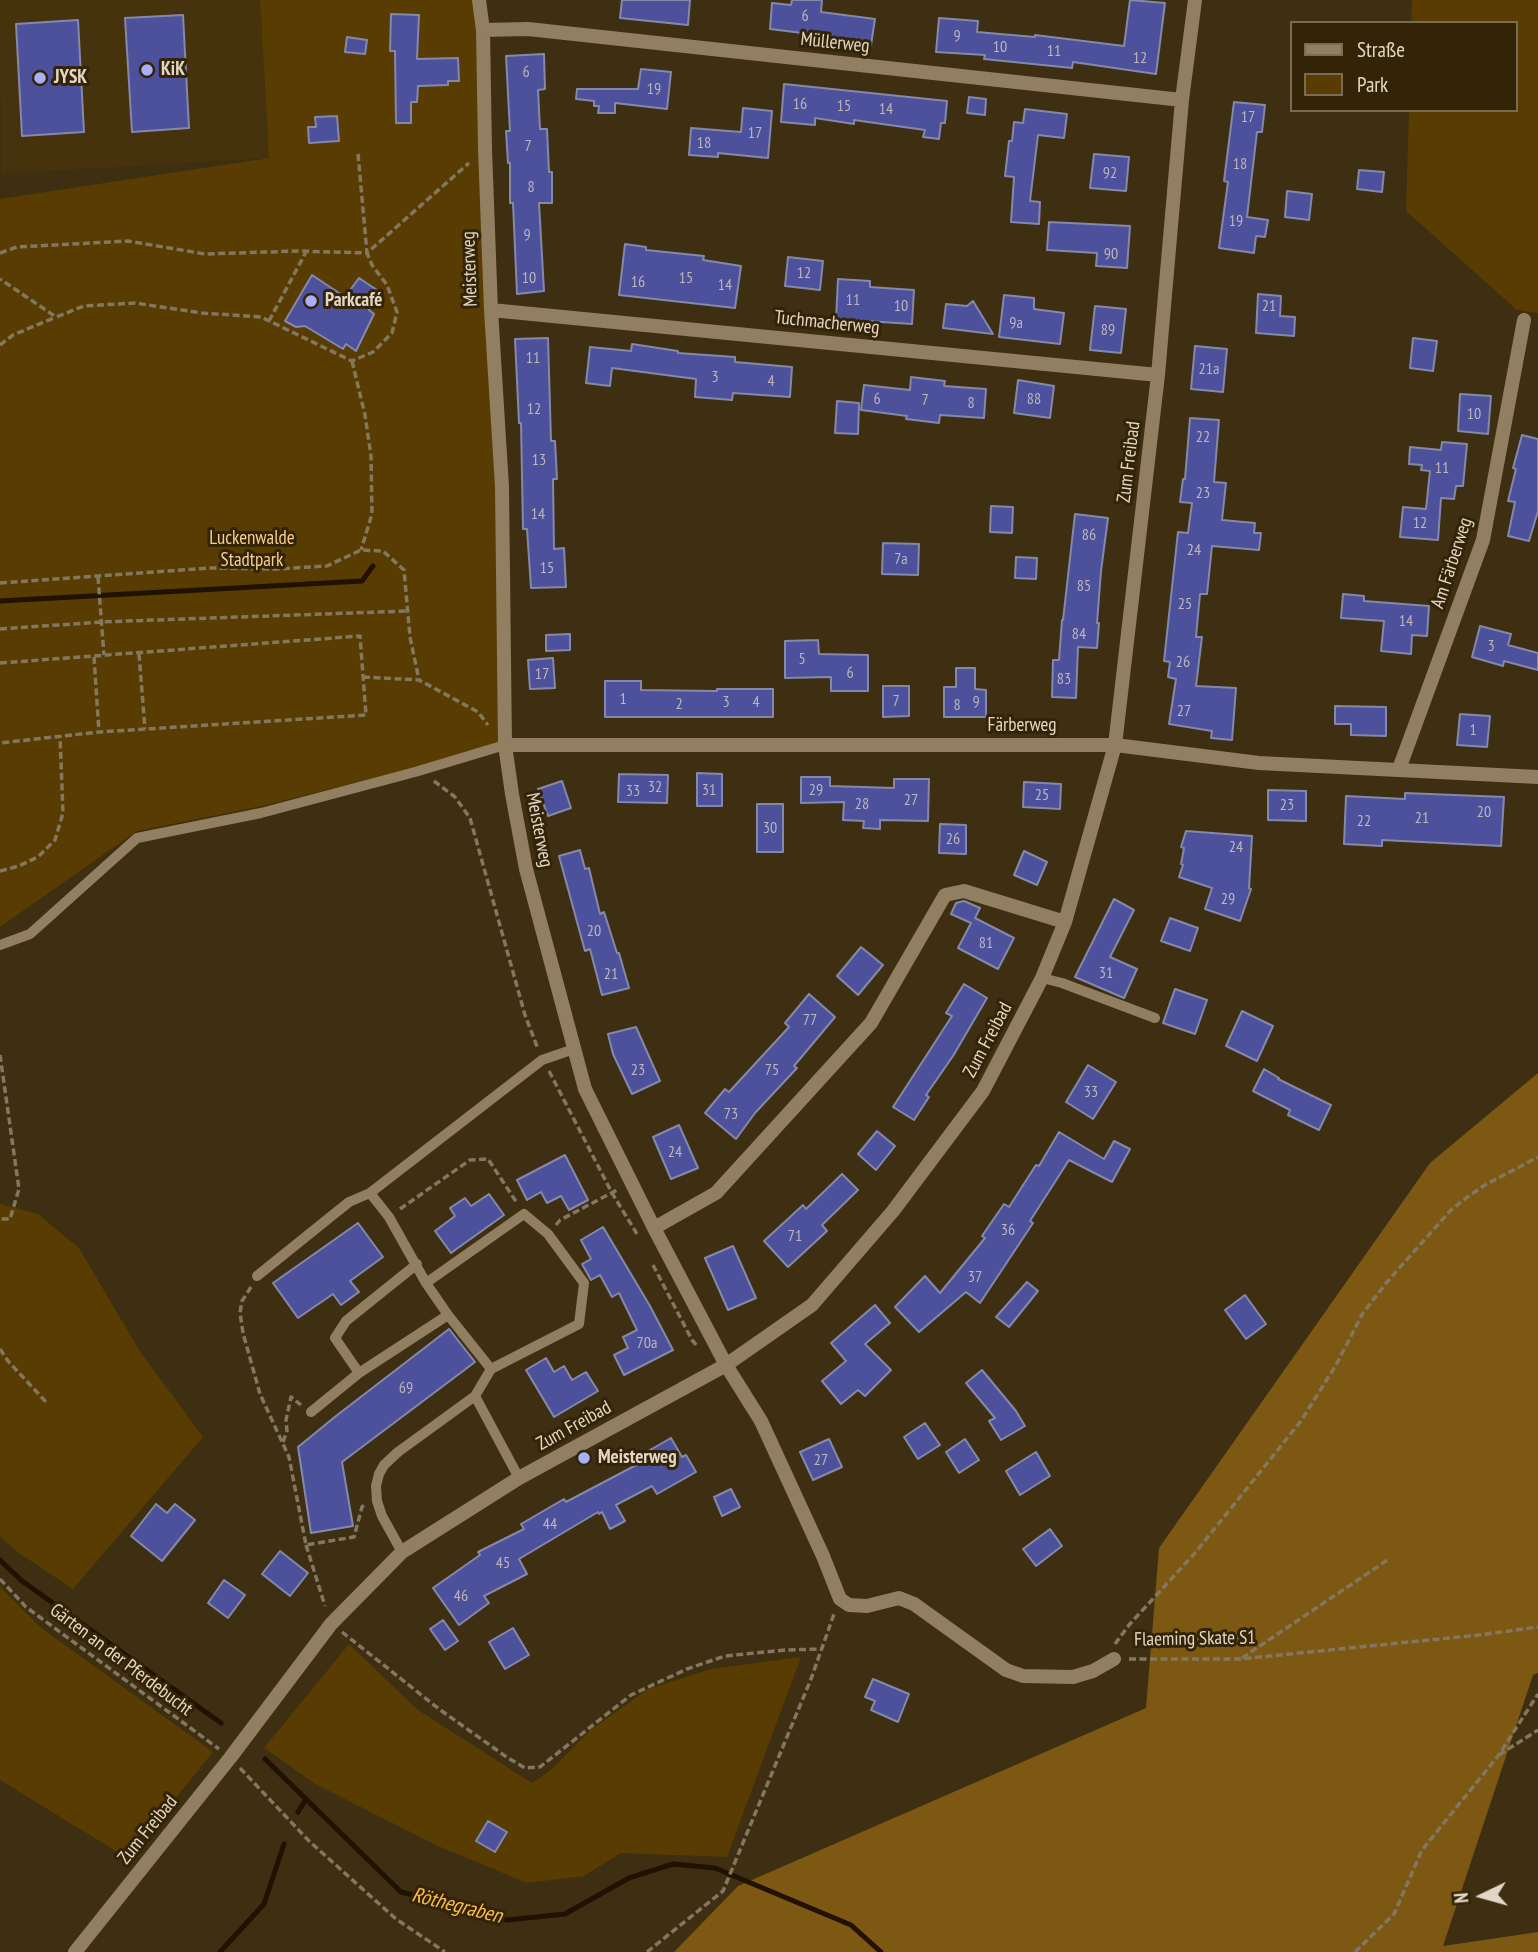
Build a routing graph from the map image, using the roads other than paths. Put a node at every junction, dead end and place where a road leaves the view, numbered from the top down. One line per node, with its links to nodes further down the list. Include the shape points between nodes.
1 (479, 0): 3 (street, Meisterweg)
2 (1195, 0): 4 (street, Zum Freibad)
3 (483, 30): 4 (street, Müllerweg, via 528,29); 5 (street, Meisterweg)
4 (1182, 100): 7 (street, Zum Freibad)
5 (491, 310): 7 (street, Tuchmacherweg); 9 (street, Meisterweg, via 502,487)
6 (1524, 320): 10 (street, Am Färberweg, via 1483,540)
7 (1158, 375): 8 (street, Zum Freibad)
8 (1115, 745): 9 (street, Färberweg); 10 (street, Färberweg, via 1259,763); 12 (street, Zum Freibad)
9 (505, 746): 13 (lane, via 261,813 138,838 30,934); 16 (street, Meisterweg, via 526,869)
10 (1399, 769): 11 (street, Färberweg)
11 (1538, 776)
12 (1065, 922): 14 (street, Zum Freibad); 18 (street, via 964,891 945,895 871,1023 716,1194)
13 (0, 945)
14 (1042, 978): 15 (lane); 23 (street, Zum Freibad, via 983,1091 893,1211 812,1305)
15 (1155, 1018)
16 (574, 1049): 17 (lane, via 542,1060); 18 (street, Meisterweg, via 585,1089)
17 (370, 1193): 19 (lane); 20 (lane, via 349,1202)
18 (654, 1228): 23 (street, Meisterweg)
19 (417, 1264): 21 (lane); 25 (lane, via 346,1321 335,1338)
20 (257, 1276)
21 (426, 1283): 22 (lane); 24 (lane, via 524,1214 548,1234 584,1283 579,1324)
22 (448, 1315): 24 (lane); 25 (lane)
23 (726, 1365): 28 (street, Zum Freibad); 30 (street, Meisterweg, via 761,1421)
24 (491, 1369): 26 (lane)
25 (359, 1373): 27 (lane)
26 (475, 1396): 28 (lane); 29 (lane, via 398,1452 379,1474 377,1499)
27 (311, 1412)
28 (519, 1478): 29 (street, Zum Freibad)
29 (401, 1552): 32 (street, Zum Freibad, via 331,1624)
30 (840, 1599): 31 (street, Flaeming Skate S1, via 849,1605 899,1598 914,1604 1006,1670 1023,1676 1073,1677)
31 (1114, 1659)
32 (75, 1952)

